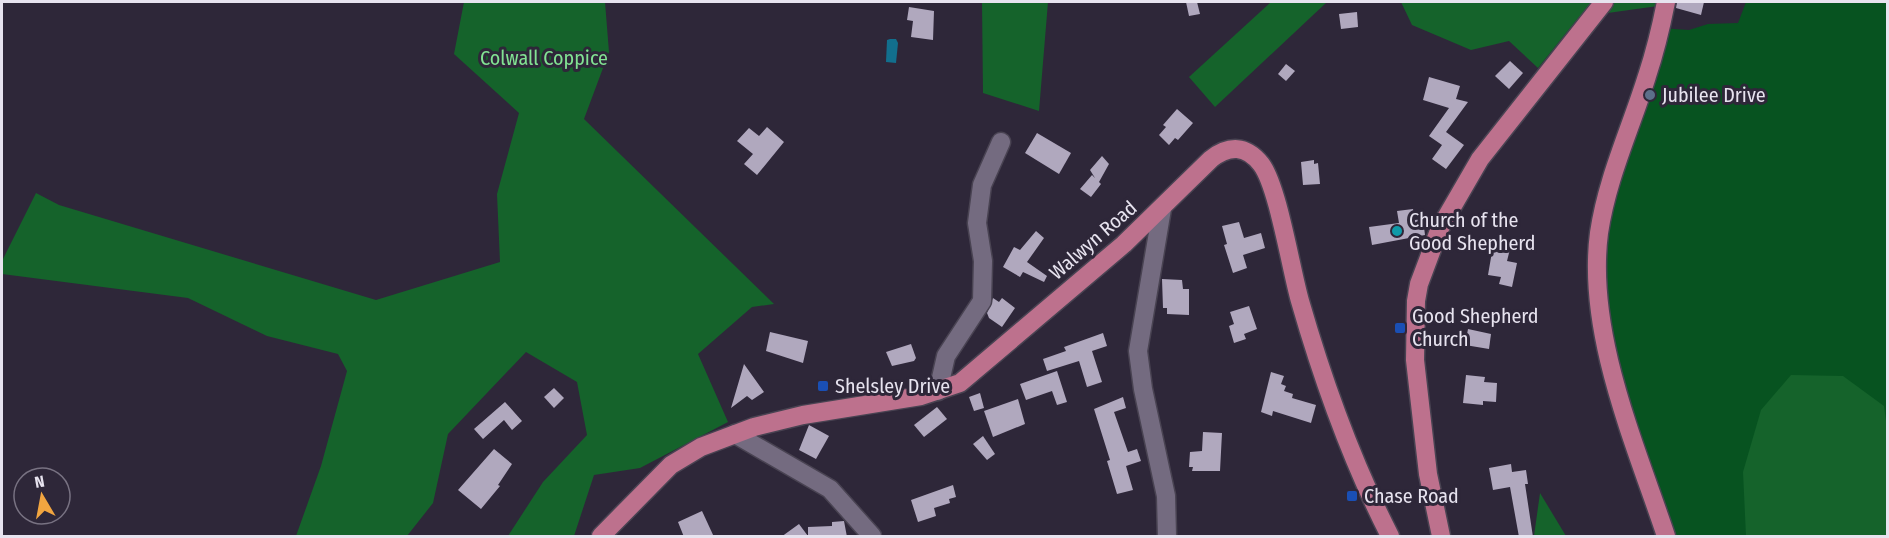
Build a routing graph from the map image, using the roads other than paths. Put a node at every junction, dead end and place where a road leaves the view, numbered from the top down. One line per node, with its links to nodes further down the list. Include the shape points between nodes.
1 (1604, 2): 11 (main road, via 1480,159 1440,228 1419,284 1415,360 1428,474)
2 (1666, 2): 12 (main road, via 1647,76 1611,182 1599,233 1598,276 1604,333 1616,387)
3 (1002, 142): 5 (street, via 982,185 977,223 984,261 982,301 945,356)
4 (1162, 209): 5 (main road, Walwyn Road, via 982,366 960,382); 9 (street, via 1138,351 1166,496); 10 (main road, Walwyn Road, via 1224,149 1241,148 1263,166 1321,369)
5 (938, 391): 6 (main road, Walwyn Road, via 821,411)
6 (735, 434): 7 (main road, Walwyn Road, via 700,447 671,465); 8 (street, via 830,489)
7 (602, 537)
8 (872, 537)
9 (1167, 537)
10 (1390, 537)
11 (1441, 537)
12 (1666, 537)

